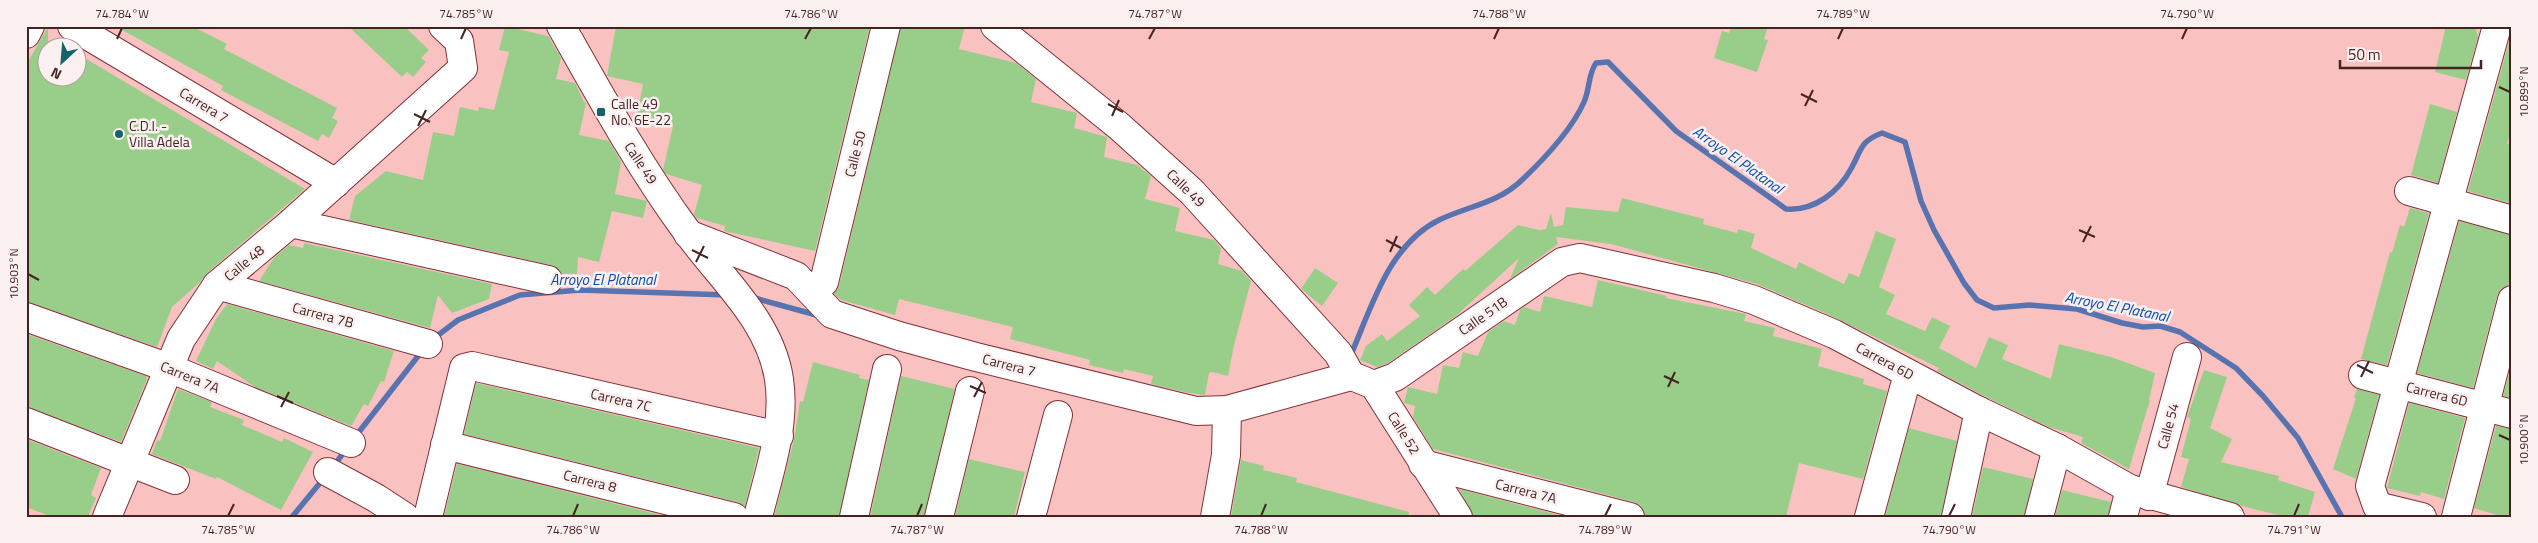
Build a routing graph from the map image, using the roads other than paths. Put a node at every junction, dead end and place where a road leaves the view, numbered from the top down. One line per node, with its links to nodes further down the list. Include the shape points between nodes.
1 (30, 26): 9 (street)
2 (72, 26): 10 (street, Carrera 7)
3 (443, 26): 10 (street, Calle 48, via 459,41 463,68)
4 (561, 26): 15 (street, Calle 49, via 622,134)
5 (886, 26): 18 (street, Calle 50)
6 (995, 26): 28 (street, Calle 49, via 1120,127 1192,192)
7 (2498, 26): 8 (street); 12 (street)
8 (2512, 30)
9 (26, 34)
10 (336, 183): 14 (street, Calle 48)
11 (2408, 191): 12 (street)
12 (2448, 202): 13 (street); 29 (street)
13 (2512, 220)
14 (291, 223): 17 (street); 19 (street, Calle 48)
15 (688, 234): 32 (street, Carrera 7, via 796,276 832,314 899,336 1196,411); 37 (street, Calle 49, via 735,291 769,343 779,379)
16 (1595, 261): 26 (street, Carrera 6D, via 1754,300 1834,334); 28 (street, Calle 51B, via 1580,258 1562,262 1395,377)
17 (548, 280)
18 (824, 282)
19 (217, 286): 22 (street, Carrera 7B); 24 (street, Calle 48, via 181,339)
20 (2512, 300): 31 (street)
21 (26, 316): 24 (street, Carrera 7A)
22 (428, 344)
23 (2187, 357): 45 (street, Calle 54)
24 (169, 368): 38 (street, Carrera 7A); 41 (street, Calle 48)
25 (887, 369): 52 (street)
26 (1908, 374): 33 (street, Carrera 6D); 57 (street)
27 (2363, 375): 29 (street, Carrera 6D)
28 (1363, 380): 32 (street, Carrera 7); 42 (street, Calle 52)
29 (2397, 384): 31 (street, Carrera 6D); 62 (street, via 2370,486 2377,506)
30 (970, 391): 53 (street)
31 (2485, 406): 34 (street, Carrera 6D); 63 (street)
32 (1227, 410): 55 (street, via 1226,455)
33 (1979, 411): 40 (street, Carrera 6D); 58 (street)
34 (2512, 414)
35 (1058, 415): 54 (street)
36 (26, 422): 41 (street)
37 (779, 436): 39 (street, Carrera 7C, via 472,366 464,368); 51 (street)
38 (351, 443)
39 (445, 445): 49 (street); 50 (street, Carrera 8)
40 (2056, 448): 45 (street, Carrera 6D); 59 (street)
41 (128, 463): 44 (street); 47 (street, Calle 48)
42 (1422, 464): 46 (street, Calle 52); 56 (street, Carrera 7A)
43 (328, 472): 48 (street)
44 (175, 480)
45 (2149, 500): 60 (street, Calle 54); 61 (street, Carrera 6D)
46 (1450, 512)
47 (107, 517)
48 (405, 517)
49 (428, 517)
50 (734, 517)
51 (758, 517)
52 (854, 517)
53 (939, 517)
54 (1031, 517)
55 (1215, 517)
56 (1630, 517)
57 (1869, 517)
58 (1956, 517)
59 (2039, 517)
60 (2123, 517)
61 (2230, 517)
62 (2422, 517)
63 (2456, 517)

